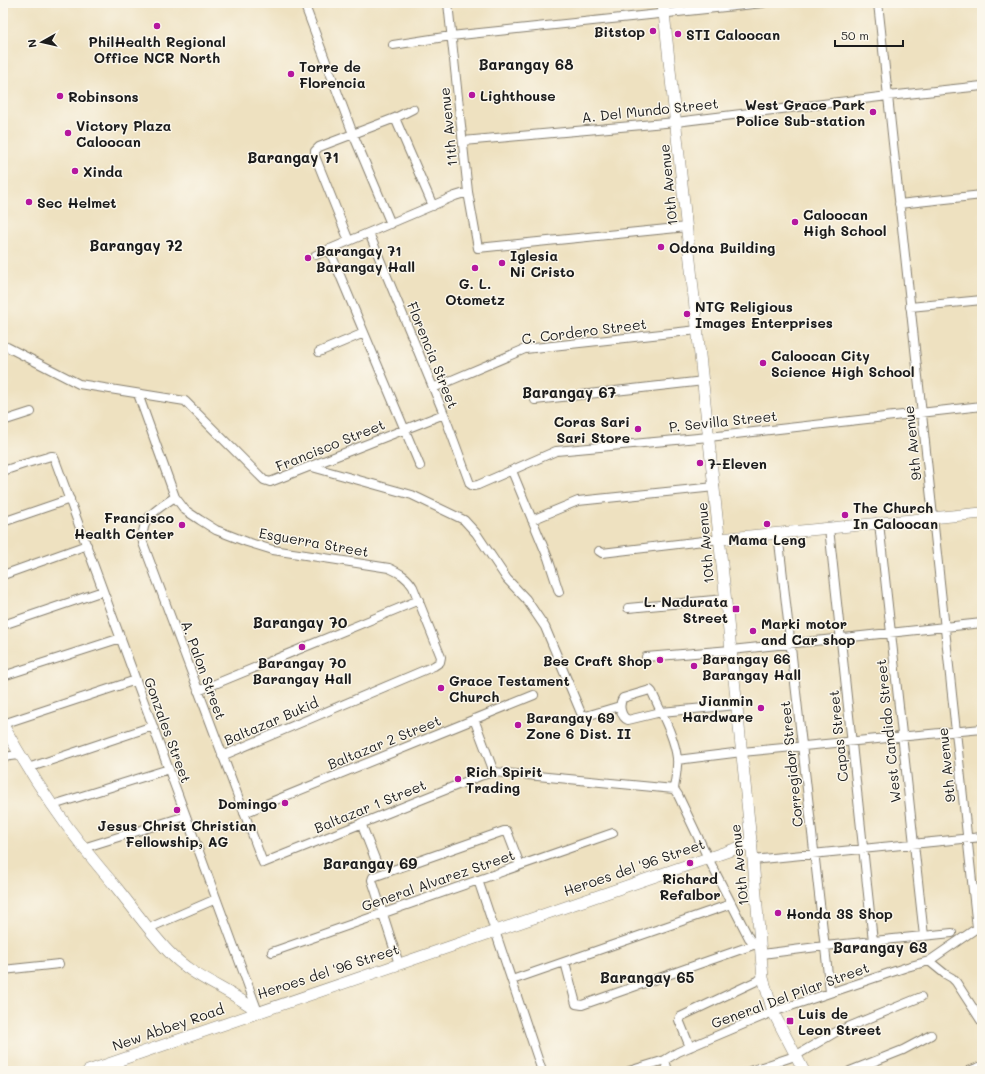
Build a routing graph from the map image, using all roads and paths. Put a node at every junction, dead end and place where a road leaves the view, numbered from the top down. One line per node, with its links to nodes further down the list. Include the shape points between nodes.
1 (304, 3): 13 (street)
2 (448, 3): 6 (street, 11th Avenue)
3 (763, 3): 5 (street)
4 (878, 3): 9 (street, 9th Avenue)
5 (664, 8): 6 (street); 12 (street, 10th Avenue)
6 (451, 36): 7 (street); 14 (street, 11th Avenue)
7 (393, 45)
8 (982, 86): 9 (street, A. Del Mundo Street)
9 (888, 96): 12 (street, A. Del Mundo Street); 17 (street, 9th Avenue)
10 (413, 109): 11 (street)
11 (395, 118): 13 (street); 18 (street)
12 (676, 122): 14 (street, A. Del Mundo Street); 20 (street, 10th Avenue)
13 (353, 134): 19 (street); 22 (street, via 319,147 315,151)
14 (463, 141): 15 (street, 11th Avenue)
15 (468, 192): 18 (street); 20 (street, 11th Avenue, via 478,248)
16 (982, 195): 17 (street)
17 (899, 204): 26 (street, 9th Avenue)
18 (433, 206): 19 (street)
19 (390, 224): 21 (street)
20 (687, 227): 27 (street, 10th Avenue)
21 (369, 233): 22 (street); 32 (street, Florencia Street)
22 (349, 241): 23 (street)
23 (329, 249): 24 (street); 28 (street)
24 (316, 255)
25 (982, 300): 26 (street)
26 (910, 307): 37 (street, 9th Avenue)
27 (698, 330): 31 (street, 10th Avenue); 32 (street, C. Cordero Street, via 525,349)
28 (364, 332): 30 (street); 40 (street)
29 (3, 346): 33 (street, Francisco Street, via 79,384)
30 (319, 352)
31 (704, 381): 34 (street); 41 (street, 10th Avenue)
32 (433, 388): 38 (street, Florencia Street)
33 (138, 394): 42 (street, Francisco Street, via 185,401 264,480 276,481); 48 (street, Esguerra Street)
34 (535, 400)
35 (982, 406): 37 (street, P. Sevilla Street)
36 (31, 412): 39 (street)
37 (921, 413): 41 (street, P. Sevilla Street); 51 (street, 9th Avenue)
38 (444, 414): 40 (street, Francisco Street); 46 (street, Florencia Street, via 470,484)
39 (3, 421)
40 (405, 429): 42 (street, Francisco Street); 43 (street)
41 (709, 436): 45 (street, P. Sevilla Street, via 556,451); 47 (street, 10th Avenue)
42 (312, 466): 80 (street, via 412,495 464,520 545,627 581,713 586,716)
43 (420, 466)
44 (3, 471): 49 (street, Gonzales Street, via 53,456)
45 (512, 471): 46 (street, P. Sevilla Street); 52 (street)
46 (474, 486)
47 (715, 487): 52 (street, via 578,501); 57 (street, 10th Avenue)
48 (175, 497): 64 (street, Esguerra Street, via 185,510 200,520 216,530 246,542 273,550 394,570 408,579); 78 (street, A. Palon Street, via 151,514 142,533)
49 (70, 499): 53 (street); 58 (street, Gonzales Street)
50 (982, 514): 51 (street)
51 (933, 518): 54 (street); 68 (street, 9th Avenue)
52 (532, 520): 62 (street)
53 (3, 522)
54 (879, 523): 55 (street); 69 (street, West Candido Street)
55 (829, 528): 56 (street); 71 (street, Capas Street)
56 (778, 533): 57 (street); 72 (street, Corregidor Street)
57 (720, 539): 59 (street, via 602,553); 63 (street, 10th Avenue)
58 (87, 545): 60 (street); 61 (street, Gonzales Street)
59 (599, 551)
60 (3, 575)
61 (103, 591): 67 (street); 70 (street, Gonzales Street)
62 (559, 592)
63 (725, 599): 65 (street); 73 (street, 10th Avenue)
64 (418, 600): 75 (street, Esguerra Street, via 438,648); 78 (street)
65 (628, 608)
66 (982, 623): 68 (street)
67 (3, 625)
68 (944, 627): 69 (street); 87 (street, 9th Avenue)
69 (891, 633): 71 (street); 88 (street, West Candido Street)
70 (121, 638): 76 (street); 77 (street, Gonzales Street)
71 (840, 638): 72 (street); 89 (street, Capas Street)
72 (791, 644): 73 (street); 90 (street, Corregidor Street)
73 (731, 650): 74 (street); 81 (street, 10th Avenue)
74 (646, 657)
75 (440, 662): 93 (street, Baltazar Bukid)
76 (3, 676)
77 (136, 680): 84 (street); 85 (street, Gonzales Street)
78 (198, 691): 93 (street, A. Palon Street)
79 (534, 695): 83 (street, Baltazar 2 Street)
80 (620, 706): 82 (street, via 628,720); 82 (street, via 623,698 650,690)
81 (737, 706): 82 (street); 91 (street, 10th Avenue)
82 (661, 712): 95 (street, via 674,744)
83 (474, 719): 98 (street); 101 (street, Baltazar 2 Street)
84 (3, 724): 92 (street, Heroes del '96 Street)
85 (153, 726): 96 (street); 97 (street, Gonzales Street)
86 (982, 730): 87 (street)
87 (956, 732): 88 (street); 106 (street, 9th Avenue)
88 (902, 737): 89 (street); 108 (street, West Candido Street)
89 (852, 742): 90 (street); 110 (street, Capas Street)
90 (802, 747): 91 (street); 111 (street, Corregidor Street)
91 (742, 752): 95 (street); 107 (street, 10th Avenue)
92 (20, 755): 94 (street); 96 (street, Heroes del '96 Street)
93 (222, 756): 101 (street, A. Palon Street)
94 (3, 757)
95 (677, 760): 99 (street)
96 (28, 768): 100 (street, Heroes del '96 Street)
97 (169, 769): 100 (street); 102 (street, Gonzales Street)
98 (490, 773): 99 (street, Baltazar 1 Street); 103 (street, Baltazar 1 Street)
99 (674, 789): 112 (street)
100 (53, 805): 109 (street, Heroes del '96 Street)
101 (244, 813): 114 (street, A. Palon Street)
102 (186, 816): 109 (street); 120 (street, Gonzales Street)
103 (361, 823): 114 (street, Baltazar 1 Street); 115 (street)
104 (613, 833): 116 (street, General Alvarez Street)
105 (982, 837): 106 (street)
106 (967, 838): 108 (street); 119 (street, 9th Avenue)
107 (752, 843): 112 (street, Heroes del '96 Street); 113 (street, 10th Avenue)
108 (913, 843): 110 (street); 127 (street, West Candido Street)
109 (83, 848): 123 (street, Heroes del '96 Street)
110 (863, 848): 111 (street); 128 (street, Capas Street)
111 (815, 853): 113 (street); 129 (street, Corregidor Street)
112 (708, 858): 121 (street); 125 (street, Heroes del '96 Street)
113 (754, 860): 130 (street, 10th Avenue)
114 (263, 863)
115 (377, 864)
116 (520, 865): 117 (street, General Alvarez Street); 122 (street, via 507,831 504,831 394,869 372,879)
117 (478, 880): 122 (street, General Alvarez Street); 125 (street)
118 (982, 889): 119 (street)
119 (973, 890): 124 (street, 9th Avenue)
120 (216, 899): 123 (street); 141 (street, Gonzales Street)
121 (731, 904): 130 (street, via 749,938); 133 (street)
122 (383, 913): 131 (street, General Alvarez Street); 135 (street)
123 (149, 928): 141 (street, Heroes del '96 Street, via 168,951 187,968)
124 (977, 928): 132 (street, General Del Pilar Street)
125 (495, 931): 135 (street, Heroes del '96 Street); 138 (street)
126 (952, 933): 127 (street)
127 (924, 936): 128 (street)
128 (873, 941): 129 (street)
129 (825, 946): 130 (street); 139 (street, Corregidor Street)
130 (759, 947): 133 (street, via 582,1005 576,1004); 137 (street, 10th Avenue)
131 (272, 952)
132 (929, 961): 139 (street, General Del Pilar Street); 143 (street, via 956,982)
133 (565, 962): 138 (street)
134 (59, 964): 136 (street)
135 (399, 964): 141 (street, Heroes del '96 Street)
136 (3, 970)
137 (763, 978): 142 (street, 10th Avenue); 145 (street, via 680,1017)
138 (512, 980): 151 (street)
139 (830, 992): 142 (street, General Del Pilar Street)
140 (921, 997): 146 (street, via 836,1032)
141 (258, 1012): 148 (street, New Abbey Road)
142 (773, 1012): 145 (street, General Del Pilar Street); 146 (street, 10th Avenue)
143 (982, 1022)
144 (931, 1035): 156 (street, via 903,1050)
145 (690, 1047): 147 (street, General Del Pilar Street)
146 (795, 1056): 154 (street); 155 (street, 10th Avenue)
147 (664, 1060): 152 (street, General Del Pilar Street); 153 (street)
148 (119, 1066): 150 (street, New Abbey Road)
149 (982, 1066): 157 (street)
150 (88, 1071)
151 (542, 1071)
152 (629, 1071)
153 (668, 1071)
154 (750, 1071)
155 (804, 1071)
156 (850, 1071)
157 (969, 1071)

